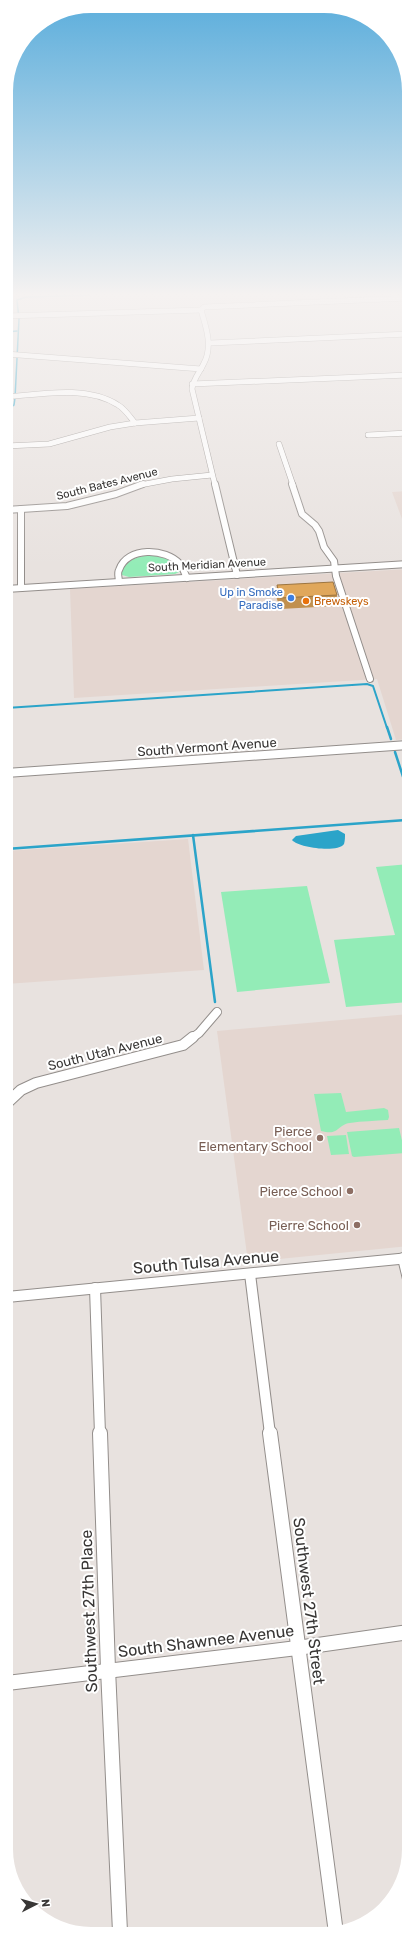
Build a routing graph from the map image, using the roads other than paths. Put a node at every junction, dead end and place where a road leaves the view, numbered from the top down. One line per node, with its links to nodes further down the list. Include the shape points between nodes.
1 (192, 386): 3 (street)
2 (13, 397): 4 (street, via 66,394 105,400 118,405)
3 (199, 418): 4 (street); 9 (street)
4 (135, 423): 8 (street, via 110,427 49,444)
5 (402, 433): 6 (street)
6 (368, 435)
7 (278, 444): 13 (street, via 302,514 319,531 324,546 334,561)
8 (13, 446)
9 (212, 475): 10 (street, South Bates Avenue, via 144,484 67,506); 14 (street)
10 (20, 509): 11 (street, South Bates Avenue); 17 (street)
11 (13, 510)
12 (402, 564): 13 (main road, South Meridian Avenue)
13 (335, 569): 14 (main road, South Meridian Avenue); 19 (street)
14 (237, 575): 15 (main road, South Meridian Avenue)
15 (187, 578): 16 (main road, South Meridian Avenue); 16 (street, via 179,559 171,555 144,552 128,557 120,564)
16 (119, 582): 17 (main road, South Meridian Avenue)
17 (21, 588): 18 (main road, South Meridian Avenue)
18 (13, 589)
19 (370, 679)
20 (402, 745): 21 (street, South Vermont Avenue)
21 (13, 773)
22 (215, 1019): 23 (street, South Utah Avenue, via 183,1045 36,1083 21,1090)
23 (13, 1097)
24 (402, 1258): 25 (street, South Tulsa Avenue)
25 (250, 1274): 26 (street, South Tulsa Avenue); 29 (street, Southwest 27th Street)
26 (95, 1288): 27 (street, South Tulsa Avenue); 30 (street, Southwest 27th Place)
27 (13, 1296)
28 (402, 1633): 29 (street, South Shawnee Avenue)
29 (297, 1648): 30 (street, South Shawnee Avenue); 32 (street, Southwest 27th Street)
30 (108, 1669): 31 (street, South Shawnee Avenue); 33 (street, Southwest 27th Place)
31 (13, 1682)
32 (335, 1926)
33 (120, 1927)

